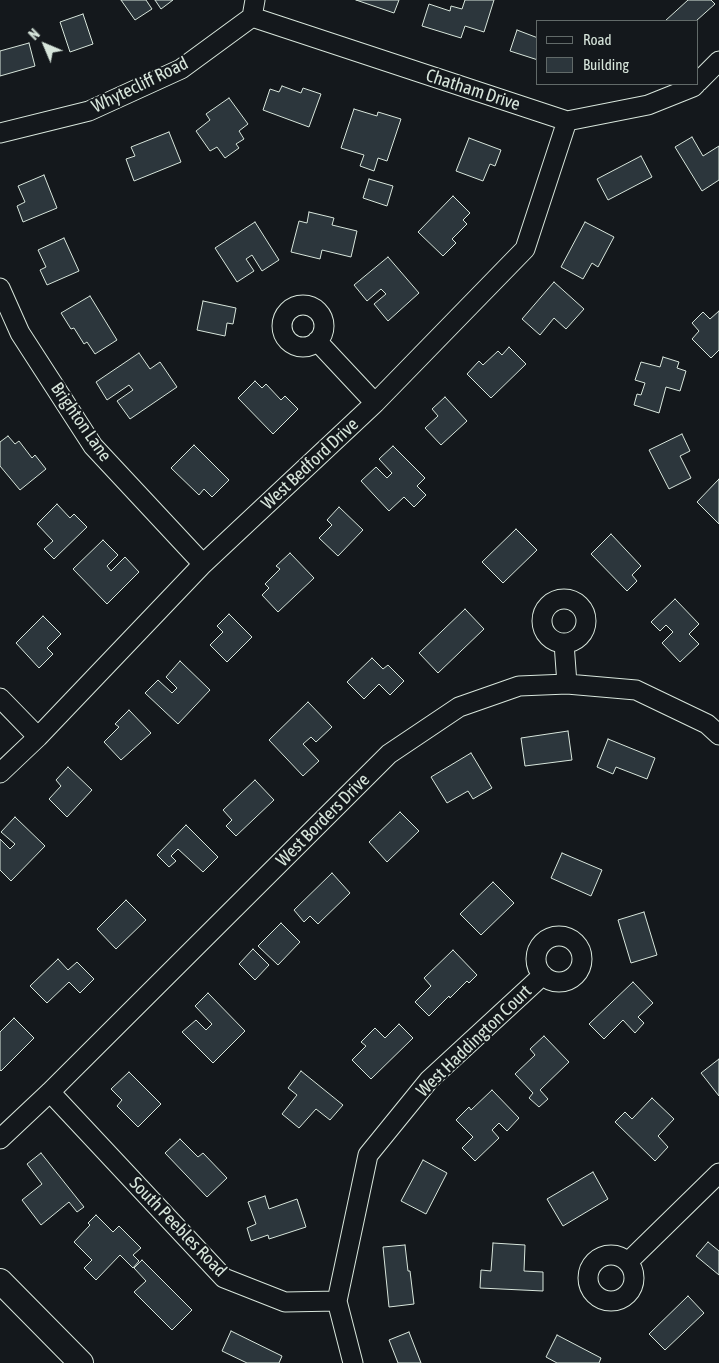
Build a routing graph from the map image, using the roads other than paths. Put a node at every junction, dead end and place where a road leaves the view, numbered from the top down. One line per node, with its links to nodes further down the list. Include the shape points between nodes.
1 (253, 9): 5 (street, Chatham Drive); 6 (street, Whytecliff Road, via 181,69 89,111)
2 (719, 61): 3 (street, Chatham Drive)
3 (699, 81)
4 (695, 85): 5 (street, Chatham Drive, via 648,105)
5 (567, 121): 9 (street, West Bedford Drive, via 525,250)
6 (0, 133)
7 (0, 288): 10 (street, Brighton Lane, via 20,333 93,446)
8 (317, 341): 9 (street)
9 (375, 403): 10 (street, West Bedford Drive)
10 (203, 564): 15 (street, West Bedford Drive)
11 (564, 643): 12 (street)
12 (567, 684): 14 (street, West Borders Drive, via 636,690 707,724); 18 (street, West Borders Drive, via 519,686 459,707 389,754)
13 (0, 698): 15 (street)
14 (719, 735)
15 (38, 737): 16 (street, West Bedford Drive)
16 (0, 773)
17 (543, 975): 23 (street, West Haddington Court, via 429,1080 368,1155)
18 (50, 1092): 19 (street, West Borders Drive); 23 (street, South Peebles Road, via 224,1278 285,1302)
19 (0, 1139)
20 (719, 1173): 21 (street)
21 (628, 1262)
22 (0, 1281): 24 (main road)
23 (337, 1301): 25 (street)
24 (81, 1363)
25 (353, 1363)

